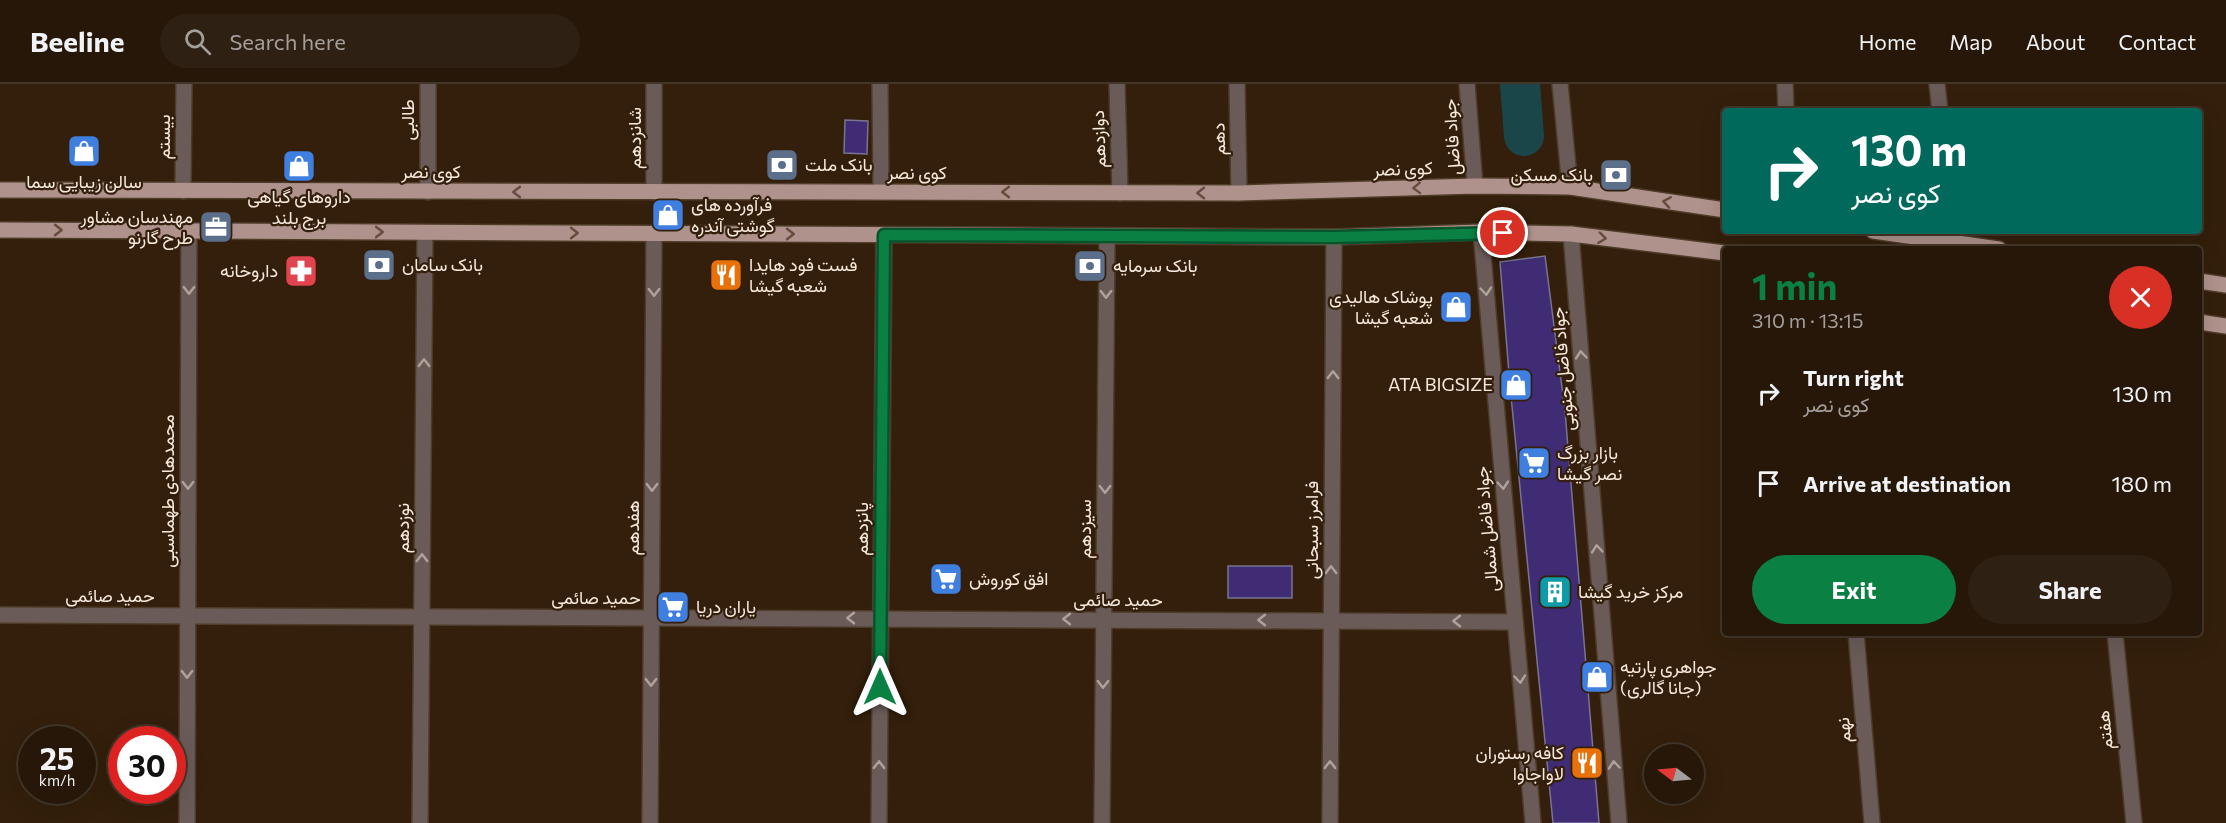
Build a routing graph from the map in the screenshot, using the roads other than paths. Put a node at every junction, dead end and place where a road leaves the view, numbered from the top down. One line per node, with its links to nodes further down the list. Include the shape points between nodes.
1 (184, 84): 16 (street, بیستم)
2 (428, 84): 17 (street, طالبی)
3 (654, 84): 18 (street, شانزدهم)
4 (880, 84): 19 (street)
5 (1117, 84): 20 (street, دوازدهم)
6 (1237, 84): 21 (street, دهم)
7 (1467, 84): 13 (street, جواد فاضل)
8 (1560, 84): 14 (street)
9 (1785, 84): 11 (street)
10 (1937, 84): 12 (street)
11 (1786, 108)
12 (1940, 108)
13 (1475, 186): 14 (main road, کوی نصر); 21 (main road, کوی نصر, one-way to 21)
14 (1570, 187): 22 (main road, کوی نصر, one-way to 14)
15 (0, 190): 16 (main road, کوی نصر)
16 (183, 191): 17 (main road, کوی نصر)
17 (428, 192): 18 (main road, کوی نصر, one-way to 17)
18 (654, 192): 19 (main road, کوی نصر)
19 (881, 192): 20 (main road, کوی نصر, one-way to 19)
20 (1120, 193): 21 (main road, کوی نصر, one-way to 20)
21 (1239, 193)
22 (1722, 210)
23 (0, 230): 24 (main road, one-way to 24)
24 (189, 231): 25 (main road, one-way to 25); 41 (street, محمدهادی طهماسبی, one-way to 41)
25 (424, 232): 27 (main road, one-way to 27); 42 (street, نوزدهم, one-way to 25)
26 (1481, 232): 28 (main road); 33 (main road); 47 (street, جواد فاضل شمالی, one-way to 47)
27 (654, 234): 30 (main road, one-way to 30); 43 (street, هفدهم, one-way to 43)
28 (1571, 234): 35 (main road, one-way to 35); 57 (street, جواد فاضل جنوبی, one-way to 28)
29 (1920, 234): 32 (main road)
30 (884, 235): 31 (main road); 44 (street, پانزدهم)
31 (1107, 236): 33 (main road); 45 (street, سیزدهم, one-way to 45)
32 (1952, 236): 34 (main road)
33 (1334, 237): 46 (street, فرامرز سبحانی, one-way to 33)
34 (1988, 246)
35 (1722, 253)
36 (2202, 281): 37 (main road)
37 (2226, 285)
38 (2202, 322): 39 (main road)
39 (2226, 326)
40 (0, 615): 41 (street, حمید صائمی)
41 (187, 615): 42 (street, حمید صائمی); 50 (street, محمدهادی طهماسبی, one-way to 50)
42 (422, 616): 43 (street, حمید صائمی); 51 (street, نوزدهم)
43 (651, 618): 44 (street, حمید صائمی, one-way to 43); 52 (street, هفدهم, one-way to 52)
44 (880, 619): 45 (street, حمید صائمی, one-way to 44); 53 (street, پانزدهم, one-way to 44)
45 (1104, 620): 46 (street, حمید صائمی, one-way to 45); 54 (street, سیزدهم, one-way to 54)
46 (1331, 621): 47 (street, حمید صائمی, one-way to 46); 55 (street, فرامرز سبحانی, one-way to 46)
47 (1515, 622): 56 (street, جواد فاضل شمالی, one-way to 56)
48 (1856, 636): 58 (street, نهم)
49 (2115, 636): 59 (street, هفتم)
50 (187, 823)
51 (420, 823)
52 (650, 823)
53 (879, 823)
54 (1102, 823)
55 (1330, 823)
56 (1533, 823)
57 (1619, 823)
58 (1872, 823)
59 (2133, 823)

